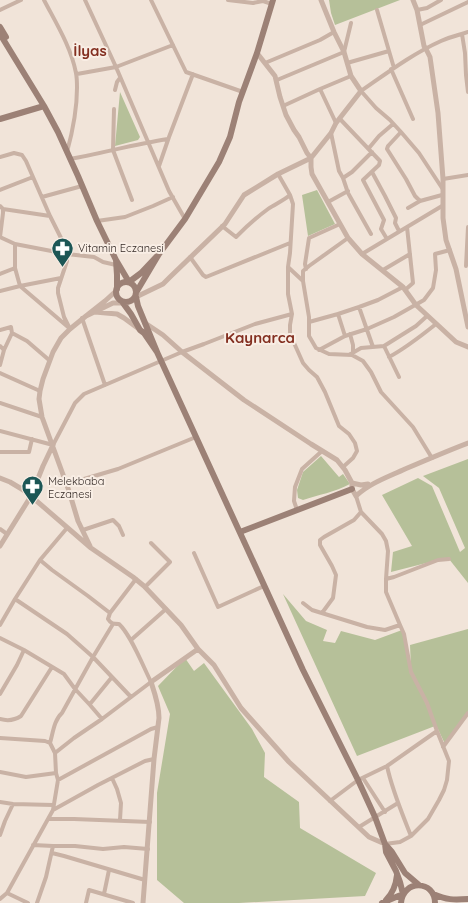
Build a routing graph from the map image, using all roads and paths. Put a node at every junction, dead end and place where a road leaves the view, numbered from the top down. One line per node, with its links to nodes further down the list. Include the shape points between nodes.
1 (21, 0): 11 (street)
2 (44, 0): 30 (street, via 65,40)
3 (85, 0): 28 (street)
4 (151, 0): 21 (street)
5 (228, 0): 9 (street, via 253,3)
6 (321, 0): 17 (street)
7 (413, 0): 13 (street)
8 (441, 0): 13 (street)
9 (273, 1): 25 (main road)
10 (468, 2): 15 (street)
11 (0, 10)
12 (377, 10): 23 (street)
13 (417, 10): 15 (street)
14 (351, 23): 24 (street)
15 (420, 25): 22 (street)
16 (0, 27): 41 (main road, via 43,98)
17 (334, 32): 24 (street); 26 (street)
18 (468, 32): 20 (street)
19 (0, 34): 41 (main road)
20 (462, 34): 22 (street); 32 (street)
21 (173, 46): 28 (street); 31 (street, via 186,72)
22 (426, 49): 29 (street); 65 (street, via 430,57 438,113)
23 (389, 51): 27 (street); 29 (street)
24 (344, 52): 27 (street); 35 (street)
25 (257, 53): 26 (street); 38 (main road)
26 (265, 63): 35 (street)
27 (347, 64): 33 (street)
28 (116, 67): 30 (street); 34 (street)
29 (393, 68): 39 (street); 46 (street)
30 (77, 74): 55 (street, via 75,123)
31 (193, 74): 38 (street); 51 (street)
32 (467, 75): 40 (street)
33 (351, 76): 36 (street); 39 (street)
34 (120, 78): 37 (street); 52 (street)
35 (277, 80): 42 (street)
36 (320, 89): 42 (street); 47 (street)
37 (115, 90)
38 (243, 92): 81 (main road, via 230,137)
39 (362, 92): 45 (street); 48 (street)
40 (468, 92)
41 (44, 106): 44 (main road); 55 (main road)
42 (283, 106): 57 (street, via 289,123)
43 (114, 109): 53 (street)
44 (0, 119)
45 (340, 119): 47 (street); 54 (street)
46 (413, 119)
47 (336, 123): 50 (street)
48 (393, 124): 49 (street); 54 (street, via 379,136)
49 (401, 132): 67 (street, via 419,153); 75 (street, via 387,149)
50 (331, 133): 57 (street); 64 (street, via 338,171)
51 (168, 139): 52 (street); 59 (street)
52 (148, 142): 53 (street); 59 (street)
53 (113, 150): 58 (street); 74 (street)
54 (370, 150): 60 (street, via 380,161); 64 (street, via 352,172)
55 (67, 152): 58 (main road)
56 (0, 158): 63 (street, via 14,153 22,155)
57 (311, 158): 61 (street); 76 (street, via 312,174)
58 (70, 159): 66 (main road)
59 (159, 166): 73 (street)
60 (372, 172): 87 (street, via 396,218 395,223); 91 (street, via 363,180 384,220 381,229)
61 (278, 174): 70 (street); 84 (street, via 244,195)
62 (468, 175): 65 (street)
63 (33, 177): 68 (street); 72 (street)
64 (343, 178): 69 (street)
65 (442, 179): 67 (street)
66 (82, 186): 72 (street); 82 (main road)
67 (442, 188): 71 (street)
68 (0, 190)
69 (348, 192): 76 (street); 88 (street)
70 (290, 195): 84 (street, via 250,223 236,237); 92 (street, via 293,204)
71 (442, 195): 75 (street); 77 (street)
72 (42, 197): 80 (street)
73 (173, 197): 81 (street); 82 (street, via 125,217)
74 (132, 200)
75 (420, 201): 79 (street)
76 (328, 202): 83 (street)
77 (442, 206): 85 (street); 94 (street, via 446,240)
78 (1, 208): 80 (street); 89 (street)
79 (408, 208)
80 (50, 216): 95 (street)
81 (185, 219): 96 (main road)
82 (97, 221): 100 (main road)
83 (340, 224): 90 (street); 104 (street, via 309,238)
84 (222, 226): 99 (street)
85 (407, 226): 87 (street); 98 (street)
86 (468, 227): 101 (street)
87 (399, 231): 91 (street)
88 (371, 234)
89 (0, 237): 93 (street)
90 (348, 238): 97 (street); 104 (street)
91 (387, 239): 97 (street)
92 (290, 243): 99 (street, via 206,277); 102 (street)
93 (15, 244): 95 (street); 103 (street)
94 (450, 250): 105 (street); 117 (street, via 435,254 433,288 424,300)
95 (67, 254): 100 (street); 108 (street)
96 (159, 254): 110 (main road); 115 (main road)
97 (362, 254): 106 (street)
98 (410, 254): 106 (street); 112 (street, via 413,283)
99 (190, 257): 115 (street, via 163,284)
100 (116, 263): 110 (main road); 113 (main road)
101 (467, 266): 105 (street)
102 (288, 267): 109 (street); 120 (street, via 288,294)
103 (15, 268): 107 (street); 111 (street)
104 (306, 269): 109 (street, via 303,271)
105 (456, 269): 124 (street)
106 (383, 270): 112 (street)
107 (0, 274)
108 (61, 278): 111 (street); 129 (street, via 58,296)
109 (303, 281): 125 (street)
110 (129, 282): 113 (main road, via 123,282); 115 (main road, via 135,286)
111 (20, 286): 114 (street); 129 (street)
112 (404, 288): 117 (street); 118 (street)
113 (116, 290): 116 (main road, via 117,296); 123 (street)
114 (0, 291)
115 (136, 294): 116 (main road, via 132,301); 126 (main road)
116 (123, 302): 119 (street, via 113,303); 132 (main road)
117 (416, 305): 122 (street); 130 (street)
118 (359, 307): 121 (street); 130 (street)
119 (94, 312): 123 (street); 132 (street, via 117,314)
120 (292, 314): 143 (street, via 255,324); 163 (street, via 290,334 303,363 317,377 339,426 355,443 357,451)
121 (338, 314): 125 (street); 135 (street)
122 (427, 316): 127 (street); 137 (street)
123 (84, 317): 129 (street); 151 (street)
124 (467, 320): 128 (street)
125 (309, 322): 141 (street, via 309,336)
126 (145, 323): 142 (main road); 143 (street)
127 (436, 324): 139 (street, via 456,342); 145 (street)
128 (468, 326)
129 (70, 329): 146 (street, via 61,338)
130 (367, 329): 134 (street); 138 (street)
131 (0, 330): 133 (street, via 11,327)
132 (140, 330): 142 (main road)
133 (12, 333): 140 (street); 146 (street, via 27,341)
134 (350, 334): 135 (street); 144 (street, via 353,345)
135 (345, 336): 141 (street)
136 (0, 346): 140 (street)
137 (384, 346): 138 (street); 145 (street)
138 (373, 347): 144 (street, via 361,348)
139 (468, 347)
140 (4, 350): 148 (street)
141 (319, 350): 144 (street, via 329,354)
142 (157, 352): 147 (main road)
143 (182, 352): 147 (street); 160 (street, via 244,400)
144 (351, 354): 162 (street, via 363,361 381,392 413,426)
145 (389, 357): 150 (street)
146 (49, 360): 152 (street)
147 (161, 361): 151 (street); 156 (main road)
148 (0, 365)
149 (0, 373): 152 (street)
150 (399, 377)
151 (105, 385): 159 (street, via 84,394 75,403)
152 (40, 391): 154 (street)
153 (0, 403): 154 (street)
154 (42, 417): 159 (street)
155 (0, 431): 157 (street)
156 (196, 437): 165 (street, via 118,469); 175 (main road)
157 (32, 439): 159 (street); 161 (street, via 29,452)
158 (468, 443): 162 (street)
159 (53, 445): 165 (street); 168 (street)
160 (322, 451): 163 (street); 170 (street, via 302,469 295,487 294,501)
161 (0, 452)
162 (432, 458): 166 (street)
163 (343, 467): 167 (street)
164 (0, 478): 168 (street)
165 (67, 484): 174 (street)
166 (371, 484): 167 (street); 169 (street)
167 (352, 486): 169 (street); 170 (main road)
168 (31, 496): 172 (street); 176 (street)
169 (356, 496): 171 (street)
170 (297, 510): 175 (main road)
171 (361, 512): 185 (street, via 386,541); 192 (street, via 354,520 320,540 320,545 336,575 334,598)
172 (67, 528): 180 (street); 183 (street)
173 (0, 529): 176 (street)
174 (82, 530): 177 (street, via 113,520); 180 (street)
175 (240, 532): 186 (main road)
176 (7, 534): 179 (street)
177 (123, 535)
178 (151, 543): 187 (street, via 170,562)
179 (0, 546)
180 (91, 548): 184 (street)
181 (194, 553): 186 (street, via 218,607)
182 (450, 559): 185 (street, via 438,560)
183 (40, 560): 188 (street); 191 (street)
184 (136, 579): 187 (street); 191 (street)
185 (386, 579): 195 (street, via 386,592)
186 (264, 586): 222 (main road, via 303,670)
187 (146, 587): 190 (street)
188 (15, 599): 194 (street); 200 (street, via 67,634)
189 (303, 603): 192 (street, via 312,610)
190 (166, 609): 197 (street); 198 (street)
191 (110, 613): 193 (street, via 108,619)
192 (322, 613): 195 (street, via 385,630)
193 (113, 624): 197 (street, via 119,624); 200 (street)
194 (0, 625)
195 (400, 625): 212 (street, via 411,672 427,703)
196 (0, 638): 199 (street)
197 (131, 640): 203 (street)
198 (198, 649): 203 (street); 224 (street, via 214,666 248,716 289,762)
199 (24, 650): 201 (street); 205 (street)
200 (93, 657): 202 (street); 204 (street)
201 (52, 667): 204 (street, via 64,674); 209 (street, via 21,716)
202 (112, 677): 206 (street); 207 (street)
203 (150, 682): 206 (street); 211 (street, via 158,704)
204 (75, 689): 207 (street); 214 (street, via 54,726)
205 (0, 694)
206 (131, 697): 210 (street)
207 (90, 704): 210 (street)
208 (468, 713): 215 (street)
209 (0, 719)
210 (102, 719): 216 (street)
211 (158, 727): 217 (street); 223 (street)
212 (437, 731): 215 (street); 218 (street)
213 (0, 738): 214 (street)
214 (50, 743): 216 (street)
215 (443, 747): 236 (street, via 449,761 444,790 428,819)
216 (55, 753): 220 (street)
217 (154, 759): 221 (street); 233 (street)
218 (387, 766): 222 (street); 226 (street)
219 (0, 772): 220 (street, via 26,777)
220 (56, 773): 223 (street)
221 (112, 778): 228 (street); 232 (street, via 121,803)
222 (360, 779): 224 (street); 229 (street); 230 (main road)
223 (58, 780): 228 (street)
224 (330, 801): 234 (street)
225 (0, 802): 227 (street)
226 (398, 803): 229 (street); 236 (street)
227 (13, 804): 228 (street); 235 (street)
228 (53, 807): 231 (street)
229 (385, 812): 230 (street)
230 (374, 817): 234 (street); 237 (main road)
231 (48, 819): 232 (street); 238 (street)
232 (120, 820): 233 (street)
233 (150, 822): 240 (street)
234 (360, 827): 237 (street, via 369,837)
235 (0, 836)
236 (411, 836): 237 (street, via 400,842)
237 (385, 844): 243 (main road, via 386,852); 245 (main road, via 405,873)
238 (34, 845): 239 (street); 246 (street)
239 (52, 846): 240 (street); 241 (street)
240 (148, 849): 244 (street)
241 (52, 853): 242 (street); 253 (street)
242 (109, 870): 244 (street); 247 (street)
243 (397, 873): 248 (main road); 257 (main road, via 393,892)
244 (145, 880): 256 (street)
245 (419, 885): 248 (main road, via 408,888); 249 (main road, via 430,889)
246 (7, 893): 250 (street); 252 (street)
247 (104, 894): 254 (street, via 89,890); 255 (street)
248 (403, 894): 257 (main road); 258 (main road)
249 (433, 894): 251 (main road, via 452,900); 259 (main road)
250 (0, 898)
251 (468, 899)
252 (28, 903)
253 (37, 903)
254 (86, 903)
255 (133, 903)
256 (144, 903)
257 (383, 903)
258 (401, 903)
259 (435, 903)

